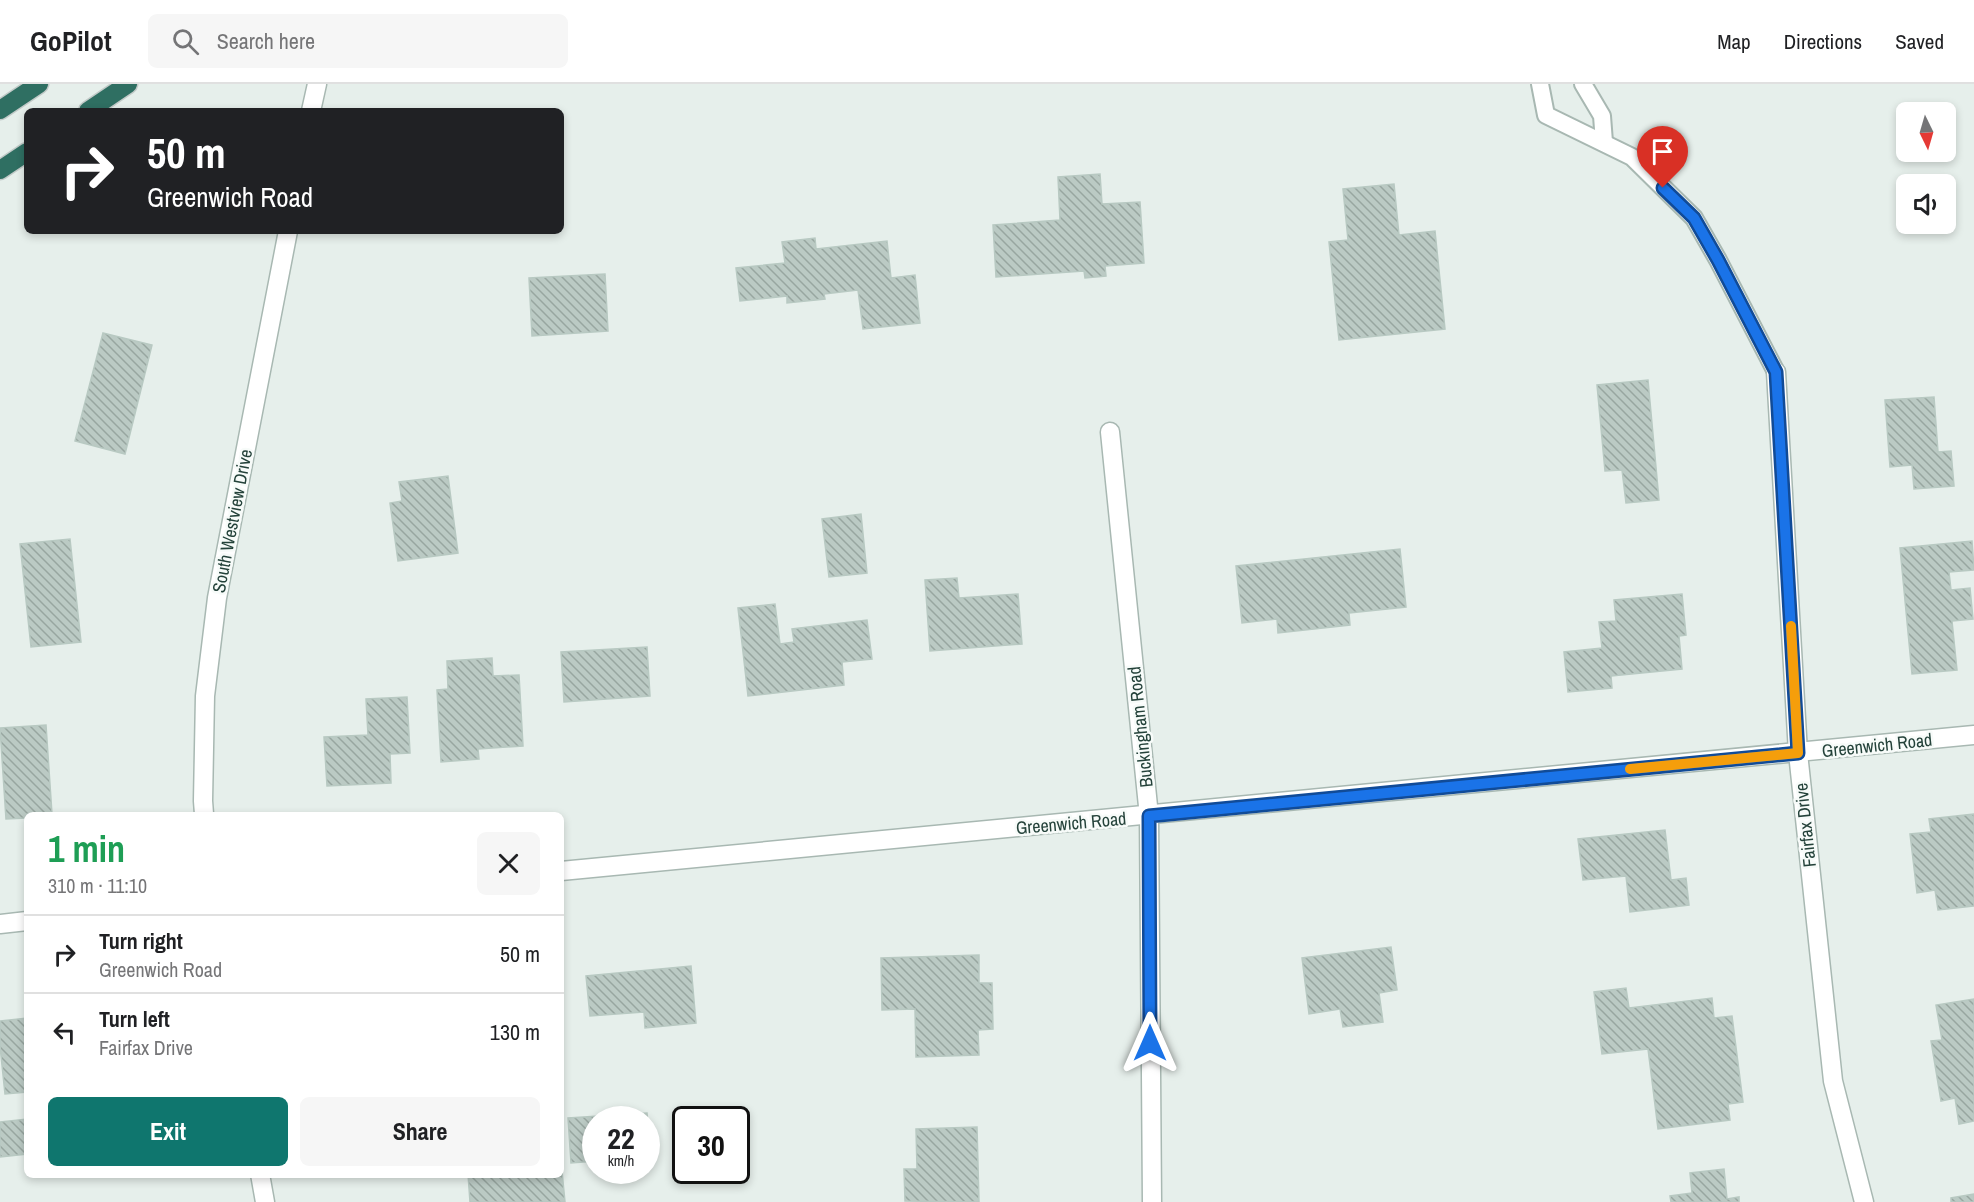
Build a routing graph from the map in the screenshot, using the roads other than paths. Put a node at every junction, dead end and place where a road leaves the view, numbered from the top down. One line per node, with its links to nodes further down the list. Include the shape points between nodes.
1 (39, 84): 8 (highway)
2 (128, 84): 6 (highway)
3 (317, 84): 7 (street)
4 (1540, 84): 9 (lane, via 1546,116)
5 (1583, 84): 9 (lane, via 1602,117)
6 (92, 108)
7 (313, 108)
8 (0, 110)
9 (1604, 142): 13 (lane, via 1632,157 1694,218)
10 (24, 154): 11 (highway)
11 (0, 170)
12 (287, 234): 17 (street, South Westview Drive, via 217,598 205,696)
13 (1776, 372): 16 (street, Fairfax Drive)
14 (1110, 432): 18 (street, Buckingham Road)
15 (1974, 735): 16 (street, Greenwich Road)
16 (1798, 753): 18 (street, Greenwich Road); 25 (street, Fairfax Drive, via 1833,1081)
17 (204, 812)
18 (1149, 816): 19 (street, Greenwich Road); 24 (street, Buckingham Road)
19 (564, 871)
20 (24, 921): 21 (street)
21 (0, 924)
22 (261, 1178): 23 (street)
23 (265, 1202)
24 (1152, 1202)
25 (1864, 1202)

